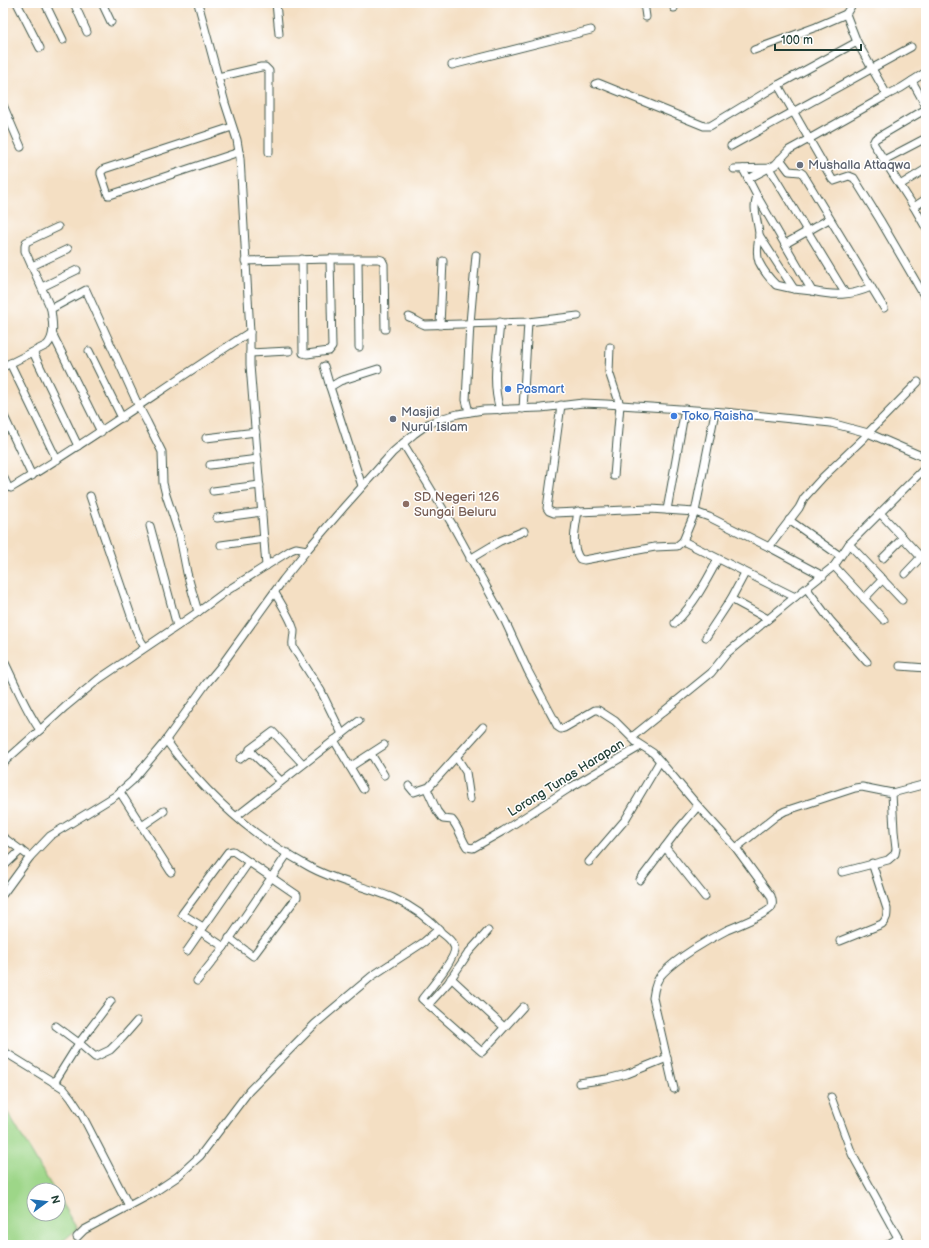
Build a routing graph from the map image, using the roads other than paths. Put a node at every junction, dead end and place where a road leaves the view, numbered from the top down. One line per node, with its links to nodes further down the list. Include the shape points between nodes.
1 (17, 3): 18 (street)
2 (45, 3): 15 (street)
3 (74, 3): 13 (street)
4 (102, 3): 11 (street)
5 (198, 3): 23 (street)
6 (276, 3): 14 (street)
7 (644, 3): 10 (street)
8 (853, 3): 9 (street)
9 (846, 14): 16 (street); 19 (street)
10 (646, 17)
11 (111, 22)
12 (591, 30): 20 (street)
13 (87, 32)
14 (279, 34)
15 (63, 40)
16 (857, 42): 21 (street); 26 (street)
17 (911, 47): 21 (street)
18 (40, 48)
19 (754, 50)
20 (452, 65)
21 (872, 67): 27 (street); 30 (street)
22 (926, 72): 24 (street)
23 (218, 77): 31 (street); 37 (street, via 261,67 267,68)
24 (912, 81): 27 (street); 29 (street)
25 (595, 84): 26 (street, via 598,83 704,126 710,126)
26 (778, 86): 30 (street)
27 (887, 95): 33 (street)
28 (3, 105): 35 (street)
29 (926, 107): 39 (street, via 875,139 873,144)
30 (792, 112): 33 (street); 34 (street)
31 (232, 127): 36 (street); 36 (street, via 104,170 101,174 110,195)
32 (926, 138): 39 (street)
33 (809, 139): 38 (street, via 788,150); 69 (street, via 834,181 849,176 854,178)
34 (731, 146)
35 (21, 147)
36 (239, 152): 60 (street)
37 (269, 152)
38 (780, 159): 41 (street); 49 (street, via 789,171 803,174)
39 (884, 160): 45 (street)
40 (734, 168): 42 (street)
41 (770, 168): 42 (street); 44 (street); 52 (street)
42 (743, 169): 44 (street)
43 (926, 169): 45 (street)
44 (748, 179): 46 (street)
45 (900, 185): 48 (street)
46 (757, 196): 53 (street, via 754,203); 54 (street)
47 (926, 199): 48 (street)
48 (914, 207): 51 (street)
49 (829, 219): 52 (street); 65 (street)
50 (58, 227): 62 (street, via 26,242 25,251)
51 (926, 228)
52 (807, 231): 54 (street); 68 (street)
53 (759, 235): 66 (street); 66 (street, via 757,244 760,264 776,285)
54 (785, 244): 67 (street)
55 (68, 249): 62 (street)
56 (476, 255): 76 (street)
57 (302, 259): 58 (street); 58 (street, via 303,353 307,354 332,350); 60 (street)
58 (330, 259): 59 (street)
59 (358, 259): 78 (street, via 378,258 384,264); 81 (street)
60 (245, 261): 79 (street)
61 (443, 261): 77 (street)
62 (32, 266): 64 (street)
63 (77, 270): 64 (street)
64 (42, 287): 71 (street)
65 (872, 287): 68 (street); 70 (street)
66 (794, 289): 67 (street)
67 (812, 292): 68 (street)
68 (846, 294)
69 (926, 299)
70 (884, 308)
71 (51, 309): 80 (street); 94 (street, via 86,290)
72 (578, 316): 75 (street)
73 (409, 317): 77 (street, via 420,324)
74 (500, 322): 75 (street); 76 (street); 97 (street, via 495,386)
75 (528, 322): 95 (street)
76 (470, 323): 77 (street); 98 (street, via 466,400)
77 (440, 325)
78 (385, 329)
79 (250, 332): 86 (street); 94 (street)
80 (53, 335): 85 (street, via 47,345); 102 (street)
81 (359, 346)
82 (610, 347): 93 (street, via 609,372)
83 (89, 351): 101 (street)
84 (289, 351): 86 (street)
85 (33, 352): 87 (street); 107 (street)
86 (250, 353): 103 (street)
87 (6, 365): 110 (street)
88 (324, 366): 91 (street)
89 (378, 369): 91 (street)
90 (918, 382): 104 (street)
91 (330, 386): 117 (street)
92 (561, 405): 93 (street); 95 (street); 121 (street, via 547,508 554,513)
93 (620, 405): 96 (street); 115 (street)
94 (138, 407): 101 (street); 153 (street, via 162,452 163,483 180,537)
95 (523, 409): 97 (street)
96 (685, 409): 99 (street); 120 (street)
97 (500, 410): 98 (street)
98 (469, 412): 106 (street, via 428,424)
99 (715, 412): 104 (street, via 831,424); 123 (street)
100 (3, 414): 114 (street)
101 (122, 418): 102 (street)
102 (101, 432): 107 (street)
103 (256, 432): 105 (street); 109 (street)
104 (868, 433): 108 (street); 126 (street, via 815,485)
105 (206, 438)
106 (403, 443): 117 (street); 139 (street)
107 (78, 446): 110 (street)
108 (926, 458)
109 (258, 459): 111 (street); 116 (street)
110 (57, 460): 114 (street)
111 (210, 465)
112 (926, 467): 124 (street)
113 (3, 476): 114 (street, via 11,488)
114 (32, 476)
115 (614, 476)
116 (260, 485): 118 (street); 122 (street)
117 (362, 486): 135 (street)
118 (213, 491)
119 (90, 496): 159 (street, via 140,641)
120 (667, 510): 121 (street); 123 (street)
121 (578, 511): 131 (street, via 574,546 580,559 654,547 675,547)
122 (262, 512): 125 (street); 130 (street)
123 (695, 512): 131 (street); 134 (street)
124 (880, 513): 129 (street); 132 (street)
125 (217, 518)
126 (790, 520): 134 (street); 137 (street)
127 (150, 526): 157 (street)
128 (524, 530): 139 (street)
129 (903, 538): 136 (street, via 918,554); 138 (street)
130 (264, 539): 133 (street); 141 (street)
131 (683, 541): 140 (street)
132 (849, 544): 137 (street); 146 (street)
133 (222, 545)
134 (770, 547): 145 (street)
135 (307, 550): 141 (street, via 296,548); 148 (street)
136 (924, 555): 144 (street)
137 (840, 556): 142 (street)
138 (882, 558)
139 (470, 559): 169 (street, via 505,621 558,727 564,728 598,710)
140 (718, 560): 143 (street); 156 (street, via 701,591)
141 (266, 566): 153 (street)
142 (834, 566): 145 (street); 151 (street)
143 (745, 573): 149 (street); 150 (street)
144 (905, 574)
145 (823, 576): 147 (street)
146 (883, 579): 151 (street); 152 (street)
147 (807, 589): 149 (street); 161 (street)
148 (275, 593): 168 (street, via 292,625 293,647 321,691); 171 (street)
149 (795, 598): 154 (street)
150 (731, 599): 154 (street); 158 (street)
151 (864, 599): 155 (street)
152 (902, 600)
153 (198, 612): 157 (street)
154 (768, 618): 169 (street, via 727,653 711,673)
155 (884, 620)
156 (675, 623)
157 (177, 626): 159 (street)
158 (706, 637)
159 (145, 647): 167 (street, via 99,679)
160 (3, 659): 164 (street)
161 (867, 662)
162 (900, 666): 163 (street)
163 (926, 668)
164 (6, 672): 167 (street)
165 (360, 721): 168 (street)
166 (483, 727): 176 (street)
167 (40, 730): 179 (street)
168 (342, 734): 170 (street)
169 (632, 737): 173 (street)
170 (334, 740): 180 (street); 181 (street)
171 (163, 744): 188 (street); 193 (street)
172 (384, 745): 175 (street)
173 (641, 746): 178 (street); 187 (street, Lorong Tunas Harapan, via 568,789 503,832 472,848 467,847 452,820 443,819)
174 (252, 754): 177 (street, via 248,753); 180 (street, via 250,749 273,732); 183 (street)
175 (371, 754): 181 (street); 182 (street)
176 (456, 758): 187 (street); 190 (street, via 466,772)
177 (240, 759)
178 (660, 761): 191 (street); 202 (street, via 625,820)
179 (3, 763)
180 (303, 764): 183 (street)
181 (350, 767): 186 (street)
182 (384, 775)
183 (281, 781): 193 (street)
184 (926, 784): 189 (street)
185 (409, 786): 187 (street, via 414,792)
186 (363, 789)
187 (427, 789)
188 (120, 792): 194 (street); 200 (street, via 50,836)
189 (892, 794): 197 (street, via 862,787 855,788 785,811); 203 (street, via 895,854 888,860)
190 (470, 799)
191 (698, 806): 196 (street); 197 (street)
192 (164, 811): 194 (street)
193 (237, 816): 199 (street, via 257,834)
194 (142, 826): 205 (street)
195 (3, 837): 198 (street)
196 (665, 847): 208 (street); 210 (street)
197 (736, 848): 228 (street, via 771,896 773,904 748,921 706,942 662,973 654,988 653,998)
198 (21, 850): 200 (street); 204 (street)
199 (288, 853): 207 (street); 212 (street, via 309,867 393,898 414,909)
200 (30, 857): 209 (street)
201 (249, 862): 207 (street); 211 (street); 211 (street, via 233,852 228,852 182,914)
202 (589, 862)
203 (872, 863): 206 (street); 215 (street, via 887,909 886,920)
204 (3, 867)
205 (171, 872)
206 (842, 872)
207 (272, 877): 214 (street); 214 (street, via 297,897 254,956)
208 (640, 880)
209 (3, 894)
210 (705, 897)
211 (201, 929): 216 (street); 217 (street)
212 (439, 929): 221 (street, via 455,948 444,971 422,999); 233 (street, via 424,942 372,976 315,1024 250,1091 200,1156 177,1177)
213 (488, 931): 218 (street)
214 (229, 938): 216 (street)
215 (840, 941)
216 (224, 947): 219 (street)
217 (187, 951)
218 (451, 978): 221 (street); 225 (street)
219 (197, 981)
220 (111, 1001): 226 (street)
221 (428, 1005): 225 (street, via 482,1052)
222 (523, 1007): 225 (street)
223 (137, 1021): 226 (street, via 110,1050 95,1057)
224 (56, 1026): 226 (street)
225 (504, 1027)
226 (79, 1043): 229 (street)
227 (3, 1052): 229 (street)
228 (667, 1058): 230 (street, via 627,1074); 231 (street)
229 (54, 1083): 233 (street, via 63,1088 81,1113)
230 (579, 1083)
231 (674, 1089)
232 (831, 1097): 235 (street, via 852,1154)
233 (129, 1206): 234 (street, via 84,1230)
234 (77, 1237)
235 (898, 1238): 236 (street); 237 (street)
236 (887, 1245)
237 (902, 1245)

